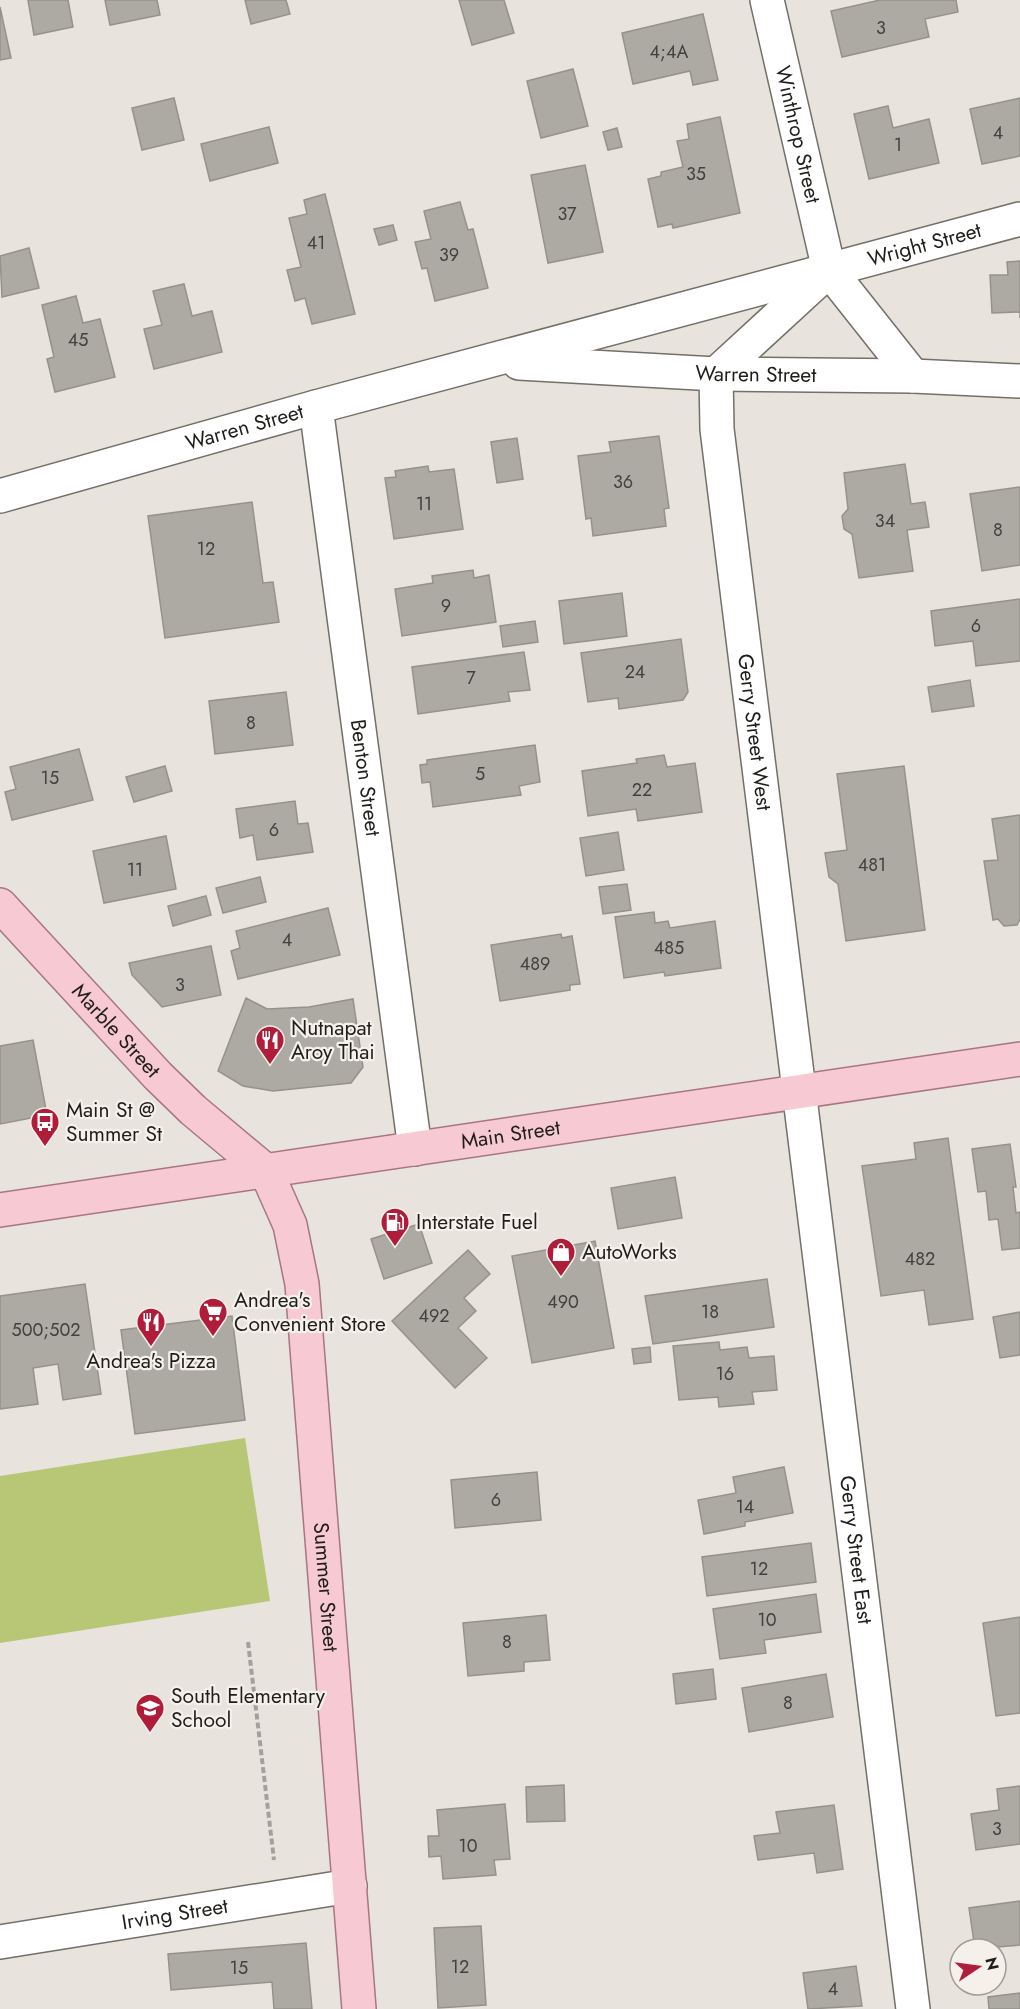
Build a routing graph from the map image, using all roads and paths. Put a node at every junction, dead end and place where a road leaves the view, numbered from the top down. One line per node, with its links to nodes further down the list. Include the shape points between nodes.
1 (767, 0): 3 (street, Winthrop Street)
2 (1020, 219): 3 (street, Wright Street)
3 (829, 270): 4 (street, Warren Street); 5 (street); 6 (street, Winthrop Street)
4 (490, 361): 5 (street, Warren Street); 8 (street, Warren Street)
5 (716, 374): 6 (street, Warren Street); 12 (street, Gerry Street West, via 717,429)
6 (913, 376): 7 (street, Warren Street)
7 (1020, 381)
8 (316, 407): 9 (street, Warren Street); 13 (street, Benton Street)
9 (0, 496)
10 (0, 905): 14 (main road, Marble Street, via 158,1076)
11 (1020, 1059): 12 (main road, Main Street)
12 (801, 1092): 13 (main road, Main Street); 21 (street, Gerry Street East)
13 (415, 1149): 14 (main road, Main Street)
14 (266, 1171): 15 (main road, Main Street); 17 (main road, Summer Street, via 290,1225 302,1284)
15 (0, 1210)
16 (248, 1642): 18 (path)
17 (350, 1886): 18 (street, Irving Street); 20 (main road, Summer Street)
18 (279, 1898): 19 (street, Irving Street)
19 (0, 1942)
20 (359, 2009)
21 (913, 2009)

